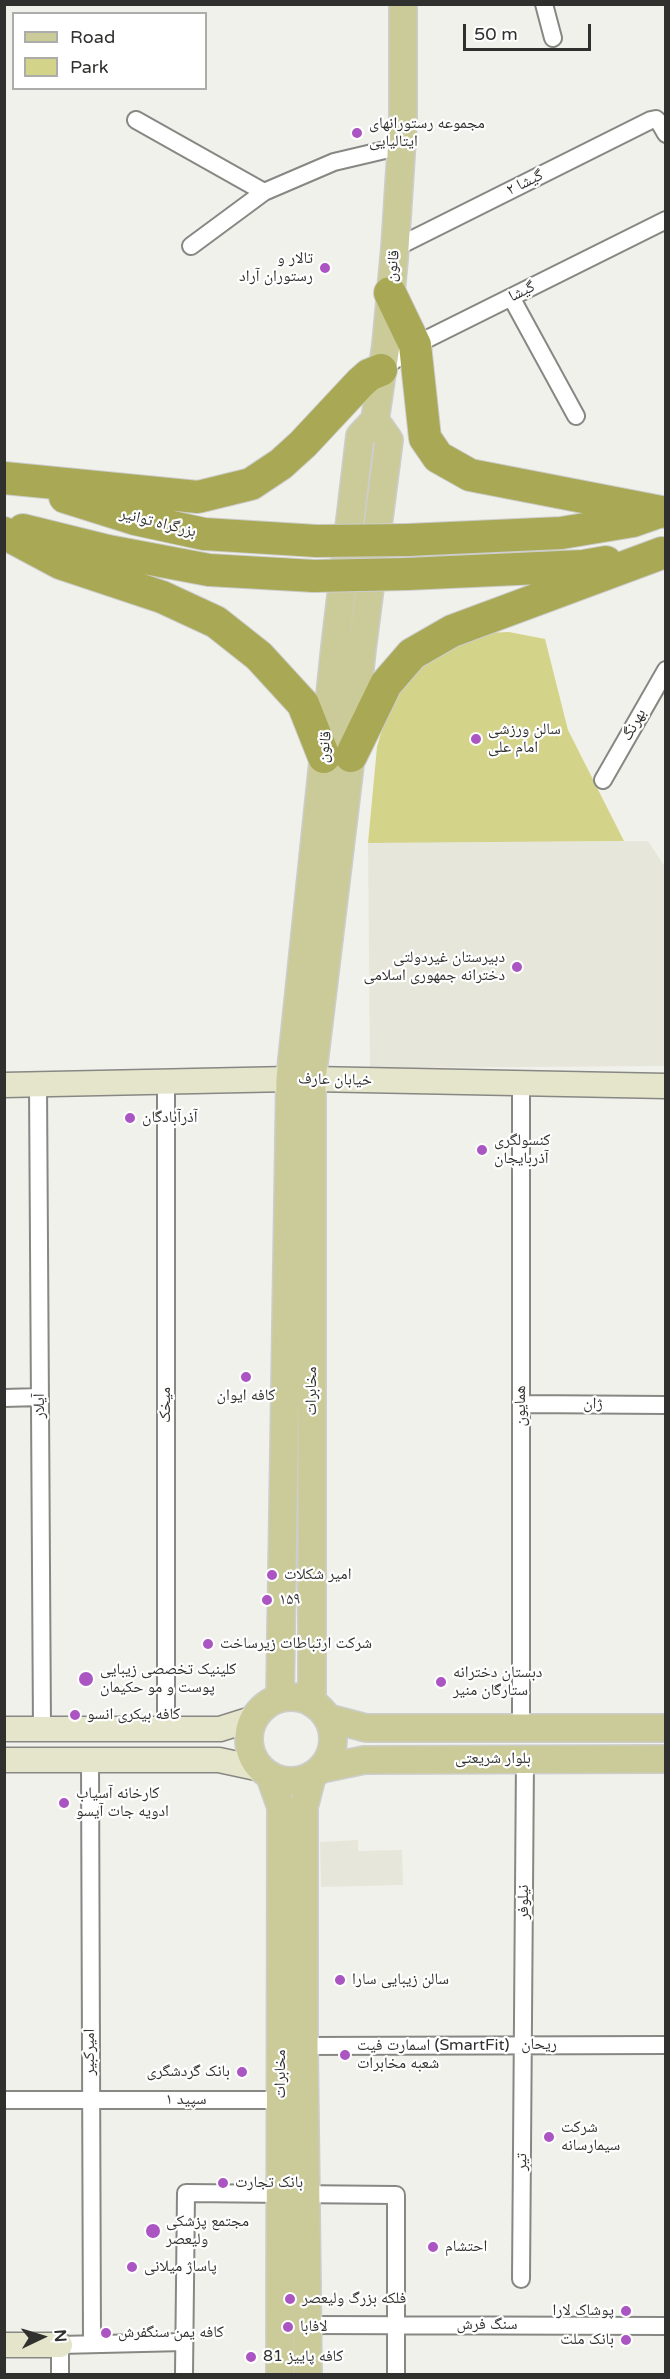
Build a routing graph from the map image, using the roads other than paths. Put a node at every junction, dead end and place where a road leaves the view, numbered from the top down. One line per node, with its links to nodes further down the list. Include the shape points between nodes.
1 (403, 4): 6 (main road, قانون)
2 (543, 4): 3 (street)
3 (553, 38)
4 (136, 120): 7 (street)
5 (666, 134): 10 (street, گیشا ۲, via 656,119)
6 (402, 146): 7 (street, via 334,162); 10 (main road, قانون)
7 (264, 192): 9 (street)
8 (666, 220): 12 (street, گیشا)
9 (191, 246)
10 (395, 248): 11 (main road, قانون)
11 (390, 293): 13 (highway); 14 (main road, قانون)
12 (511, 297): 13 (street, گیشا); 15 (street)
13 (415, 345): 14 (street, گیشا); 17 (highway, via 425,438 438,458 470,475)
14 (381, 370): 16 (highway, via 360,383 281,464 251,484 198,497); 22 (main road, قانون, via 375,420 389,440 362,649)
15 (576, 416)
16 (4, 478): 17 (highway, بزرگراه توانیر, bridge, via 135,519 204,534 317,541 561,534 633,521)
17 (663, 511)
18 (4, 525): 20 (highway, bridge, via 209,570 314,576 583,566)
19 (4, 533): 22 (highway, via 60,562 162,597 216,622 259,656 303,704)
20 (664, 553): 22 (highway, via 452,631 412,654 386,684)
21 (666, 670): 23 (street, بهرنگ)
22 (337, 757): 24 (main road, قانون)
23 (603, 780)
24 (301, 1079): 25 (street, خیابان عارف); 26 (street, خیابان عارف); 34 (main road, مخابرات); 35 (main road, مخابرات)
25 (166, 1082): 27 (street, خیابان عارف); 41 (street, میخک)
26 (521, 1083): 29 (street, خیابان عارف); 32 (street, همایون)
27 (38, 1084): 28 (street, خیابان عارف); 30 (street, آیلار)
28 (4, 1085)
29 (666, 1086)
30 (40, 1397): 31 (street); 40 (street, آیلار)
31 (4, 1398)
32 (521, 1404): 33 (street, ژان); 37 (street, همایون)
33 (666, 1405)
34 (280, 1698): 35 (main road, via 302,1698); 36 (main road, via 270,1702)
35 (320, 1710): 37 (main road, بلوار شریعتى, via 366,1728); 47 (main road, via 333,1739 328,1760)
36 (255, 1718): 41 (street, via 220,1729); 46 (main road, via 249,1739 255,1760)
37 (521, 1728): 38 (main road, بلوار شریعتى)
38 (666, 1728)
39 (4, 1729): 40 (street)
40 (42, 1729): 41 (street)
41 (166, 1729)
42 (525, 1759): 43 (main road, بلوار شریعتى); 47 (main road, بلوار شریعتى, via 364,1760); 48 (street, نیلوفر)
43 (666, 1759)
44 (4, 1760): 45 (street)
45 (90, 1760): 46 (street, via 219,1760); 52 (street, امیرکبیر)
46 (266, 1772): 47 (main road, via 291,1782); 53 (main road, مخابرات, via 281,1807)
47 (317, 1772): 50 (main road, مخابرات, via 304,1807)
48 (524, 2045): 49 (street, ریحان); 50 (street, ریحان); 55 (street, تیر)
49 (666, 2045)
50 (304, 2046): 54 (main road, مخابرات)
51 (4, 2100): 52 (street, سپید ۱)
52 (91, 2100): 53 (street, سپید ۱); 60 (street, امیرکبیر)
53 (281, 2100): 54 (main road, مخابرات)
54 (293, 2195): 56 (main road, مخابرات); 57 (street, via 396,2195); 59 (street, via 186,2193); 65 (main road, مخابرات)
55 (521, 2279)
56 (308, 2325): 57 (street, سنگ فرش); 66 (main road, مخابرات)
57 (396, 2325): 58 (street, سنگ فرش); 67 (street)
58 (666, 2326)
59 (184, 2342): 60 (street); 64 (street)
60 (92, 2344): 62 (street)
61 (4, 2345): 62 (street)
62 (60, 2345): 63 (street)
63 (60, 2374)
64 (184, 2374)
65 (280, 2374)
66 (308, 2374)
67 (396, 2374)

